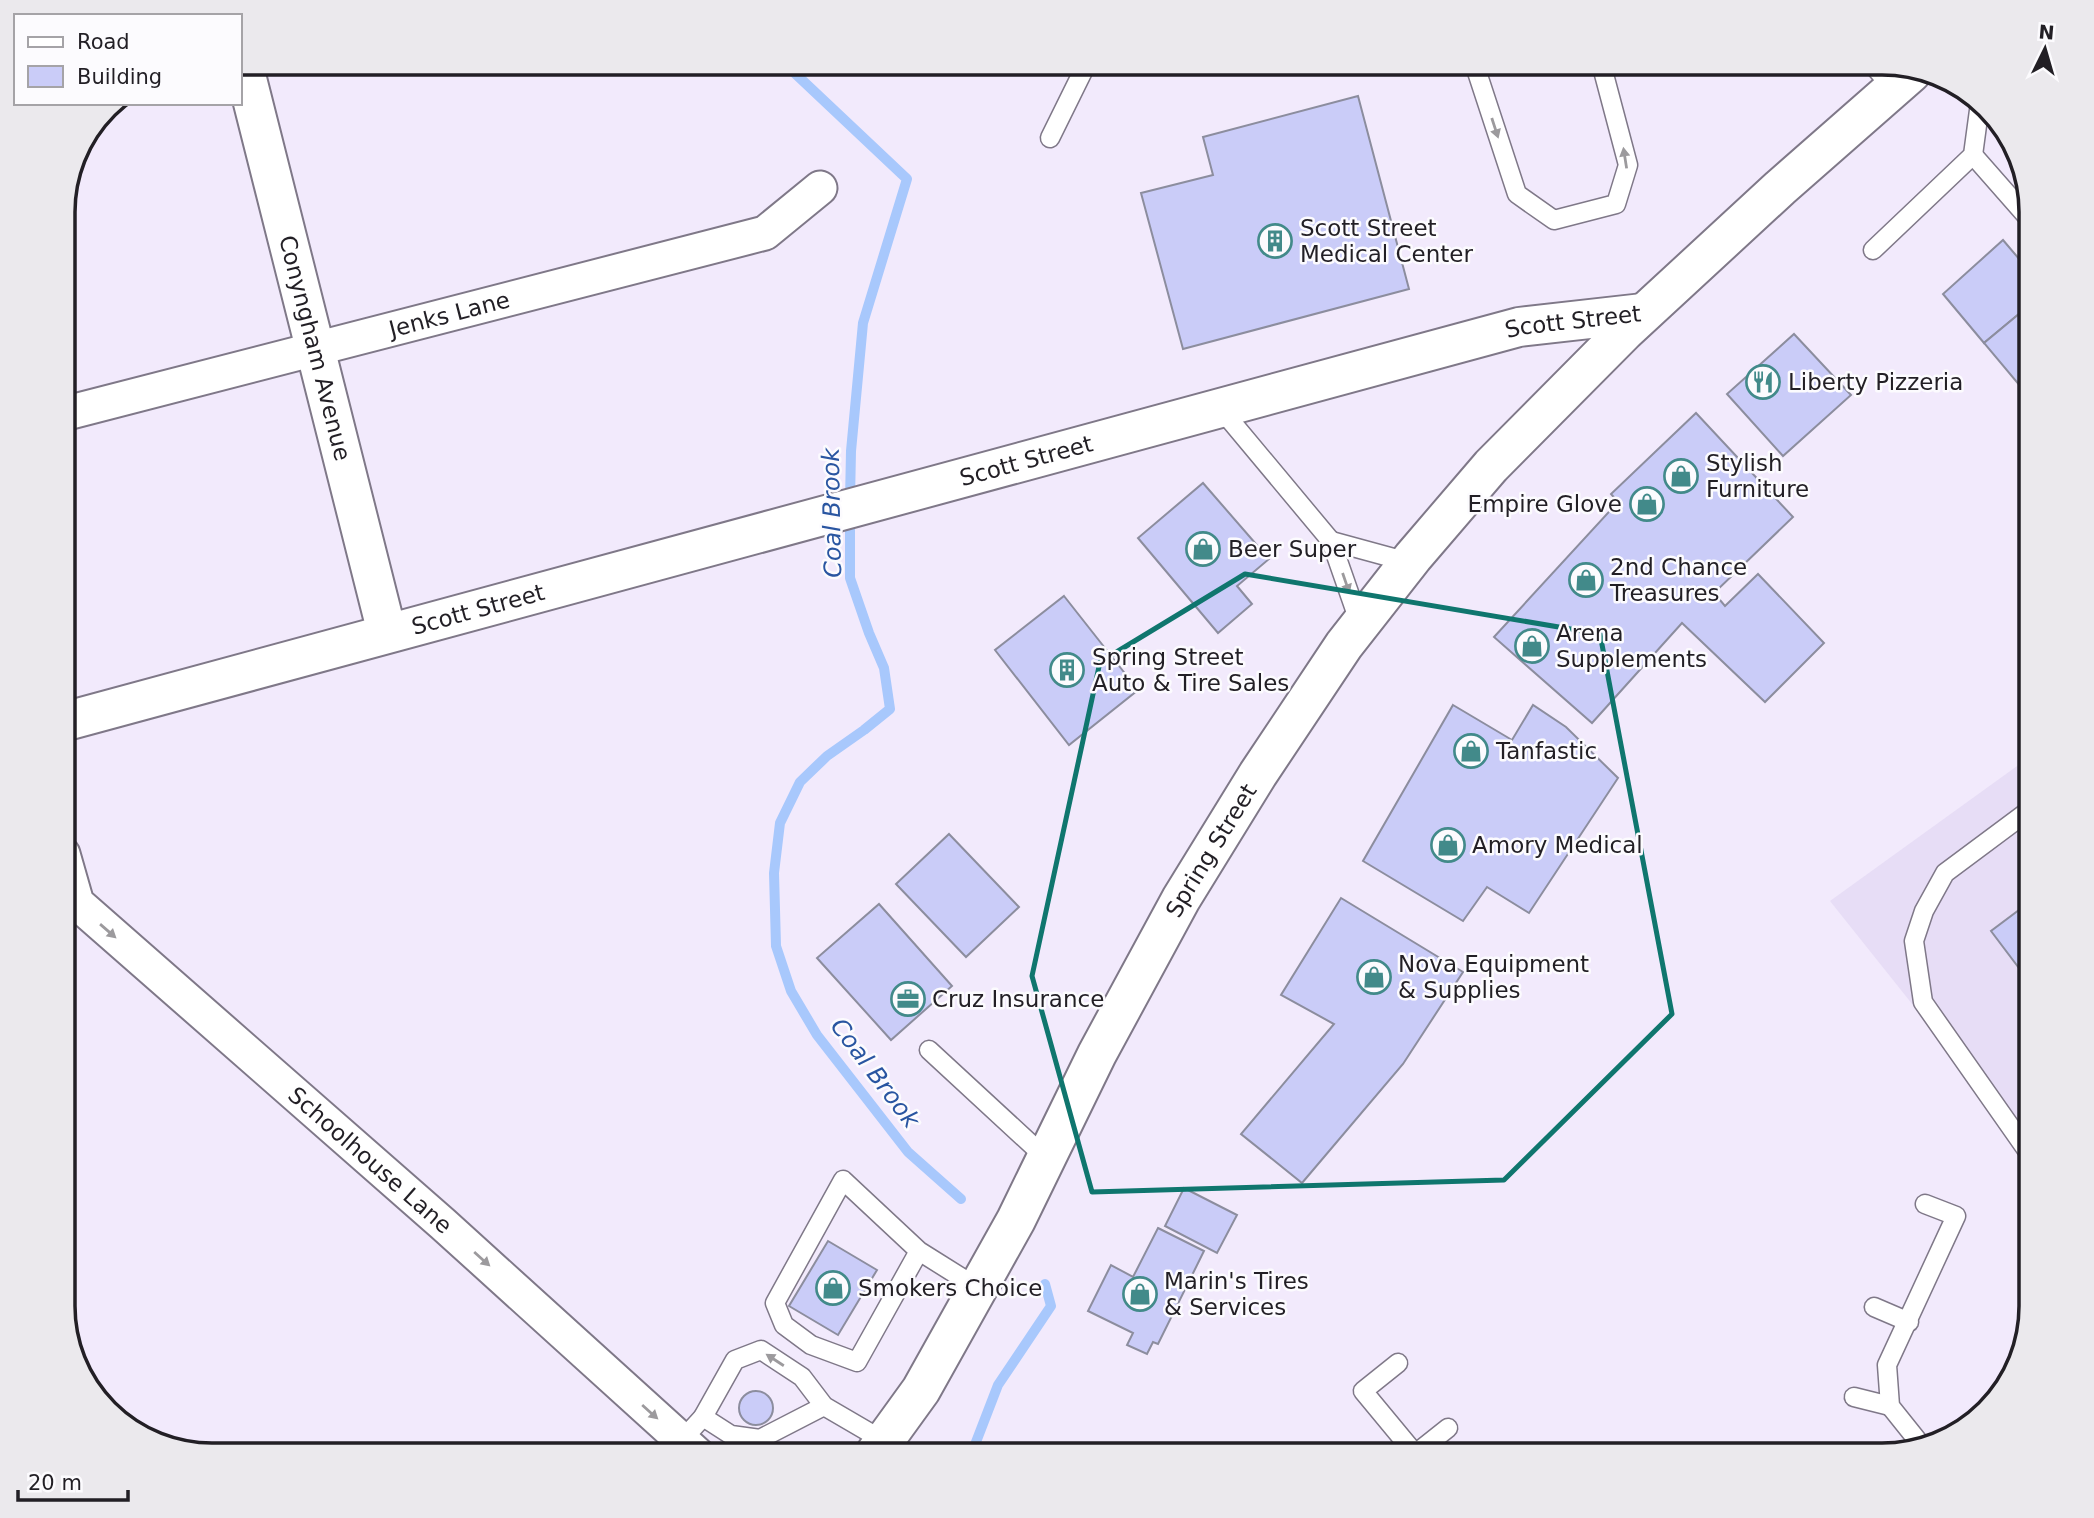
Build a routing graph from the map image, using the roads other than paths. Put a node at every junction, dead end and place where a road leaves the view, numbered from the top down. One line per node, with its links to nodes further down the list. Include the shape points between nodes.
1 (246, 75): 13 (street, Conyngham Avenue)
2 (1081, 75): 7 (lane)
3 (1478, 75): 4 (lane, one-way to 4, via 1517,194 1555,220 1616,204 1628,165)
4 (1604, 75)
5 (1890, 76): 12 (street, Scott Street)
6 (1975, 112): 8 (lane)
7 (1050, 138)
8 (1973, 155): 10 (lane); 11 (lane)
9 (820, 188): 13 (street, Jenks Lane, via 765,233)
10 (2019, 207)
11 (1873, 250)
12 (1643, 313): 14 (street, Scott Street, via 1519,327); 17 (street, Spring Street, via 1491,466)
13 (316, 349): 15 (street, Jenks Lane); 19 (street, Conyngham Avenue)
14 (1220, 408): 16 (lane); 19 (street, Scott Street)
15 (76, 411)
16 (1331, 541): 17 (lane); 18 (lane, one-way to 18)
17 (1408, 562): 18 (street, Spring Street)
18 (1360, 624): 25 (street, Spring Street, via 1181,899)
19 (387, 633): 20 (street, Scott Street)
20 (76, 718)
21 (2019, 818): 24 (lane, via 1945,873 1923,911 1914,942 1923,1002)
22 (76, 900): 36 (street, Schoolhouse Lane, one-way to 36, via 443,1224)
23 (929, 1050): 25 (lane)
24 (2019, 1139)
25 (1046, 1158): 28 (street, Spring Street)
26 (1925, 1204): 30 (lane, via 1955,1216)
27 (919, 1251): 27 (lane, via 843,1180 775,1303 784,1325 811,1345 857,1362); 28 (lane)
28 (986, 1273): 39 (street, Spring Street, via 920,1390)
29 (1874, 1307): 30 (lane)
30 (1909, 1322): 34 (lane, via 1887,1365)
31 (1398, 1363): 40 (lane, via 1363,1391)
32 (1854, 1396): 34 (lane)
33 (824, 1406): 36 (lane, via 760,1438); 36 (lane, one-way to 36, via 802,1377 761,1350 735,1360); 38 (lane)
34 (1890, 1406): 37 (lane)
35 (1448, 1428): 41 (lane)
36 (694, 1437)
37 (1916, 1438)
38 (872, 1443)
39 (883, 1443)
40 (1405, 1443)
41 (1430, 1443)

